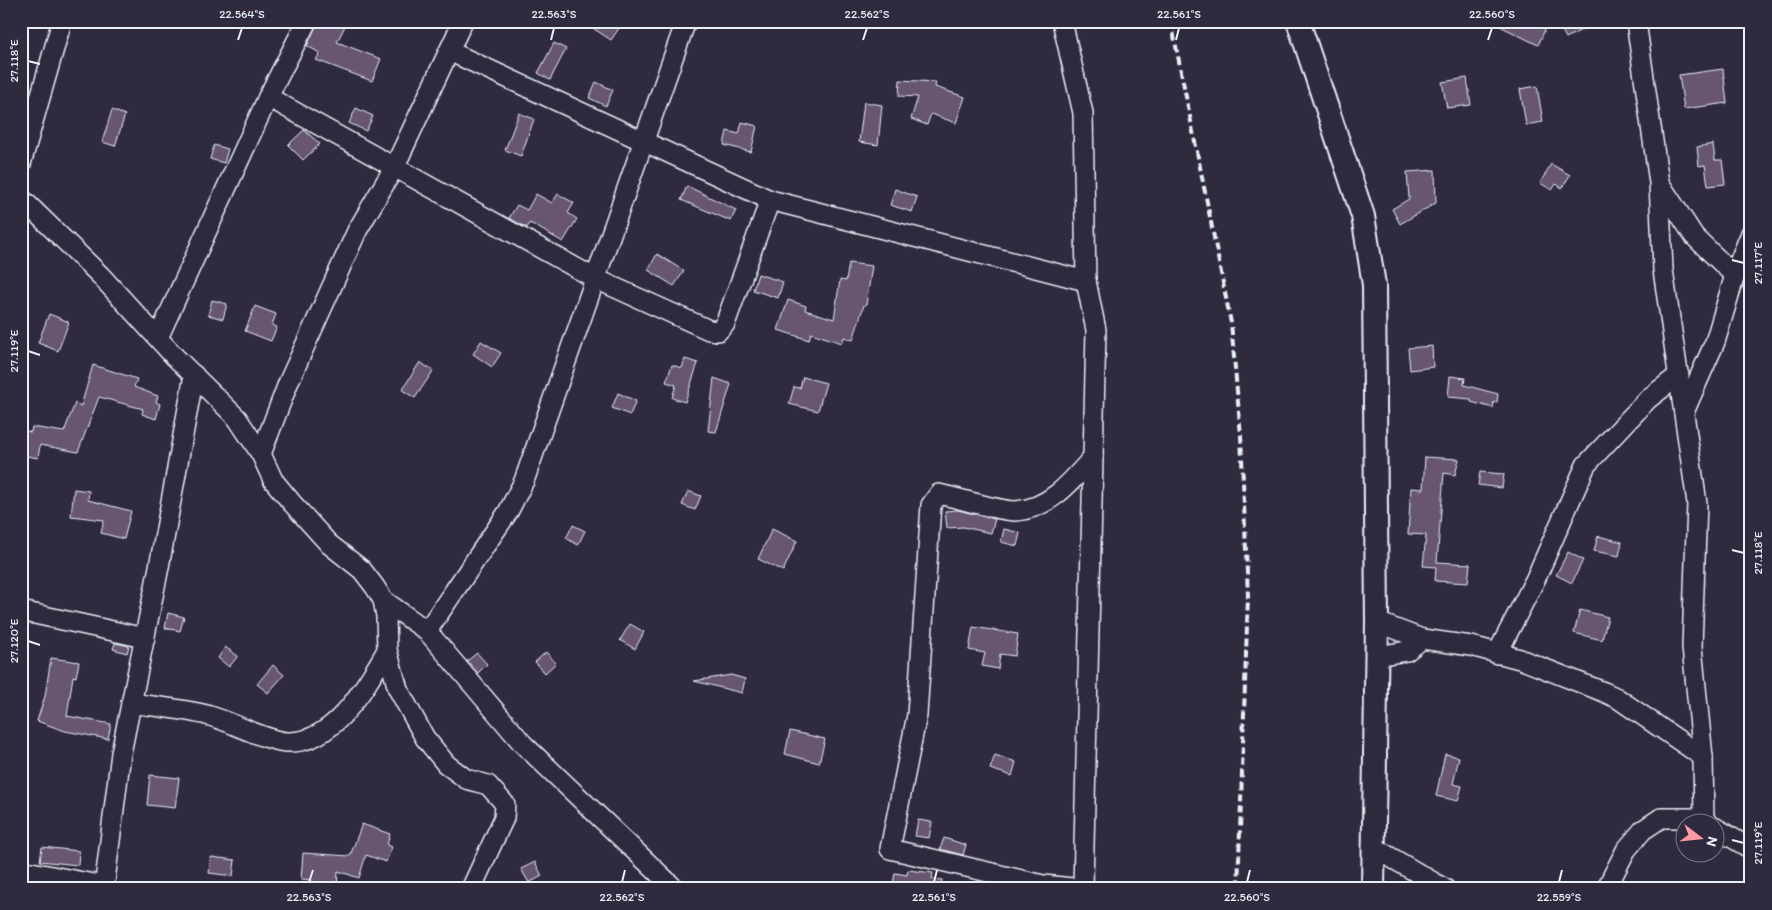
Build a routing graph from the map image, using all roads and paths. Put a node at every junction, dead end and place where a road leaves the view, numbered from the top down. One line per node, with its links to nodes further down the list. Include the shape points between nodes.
1 (62, 21): 11 (street)
2 (308, 21): 9 (street)
3 (462, 21): 8 (street)
4 (686, 21): 10 (street)
5 (1062, 21): 19 (street, via 1083,113)
6 (1298, 21): 28 (street, via 1363,216 1374,285)
7 (1636, 21): 13 (street)
8 (449, 50): 10 (street); 12 (street)
9 (268, 96): 12 (street); 20 (street)
10 (643, 141): 15 (street); 18 (street)
11 (21, 164)
12 (395, 166): 18 (street); 24 (street, via 357,231 289,381)
13 (1659, 183): 17 (street, via 1694,236); 22 (street, via 1663,270)
14 (21, 198): 20 (street, via 100,275)
15 (770, 200): 18 (street, via 726,324 718,331); 19 (street)
16 (1751, 233): 17 (street)
17 (1735, 276): 23 (street, via 1715,342)
18 (596, 279): 29 (street, via 524,481 508,512)
19 (1086, 281): 25 (street, via 1096,330)
20 (158, 338): 21 (street)
21 (194, 374): 24 (street, via 237,418); 30 (street)
22 (1679, 375): 23 (street); 33 (street, via 1648,400 1586,465)
23 (1683, 413): 36 (street, via 1697,503 1692,647)
24 (261, 454): 26 (street, via 273,480 292,503 329,544 362,570)
25 (1093, 457): 43 (street, via 1066,488 1036,506 1015,511 939,494 931,505 916,715 890,849); 47 (street)
26 (383, 600): 29 (street); 32 (street)
27 (21, 611): 30 (street)
28 (1377, 622): 31 (street); 34 (street)
29 (427, 631): 46 (street, via 523,744)
30 (145, 638): 35 (street)
31 (1422, 639): 33 (street, via 1472,646); 34 (street, via 1407,651)
32 (387, 650): 35 (street, via 370,680 346,710 307,741 284,742 209,716); 45 (street, via 398,689 425,738 446,764 466,779 488,785 505,804 504,818)
33 (1498, 654): 36 (street, via 1617,698)
34 (1376, 656): 40 (street)
35 (132, 703): 44 (street)
36 (1703, 757): 37 (street)
37 (1708, 812)
38 (1674, 819): 50 (street, via 1661,818 1643,830 1626,850)
39 (1724, 832): 41 (street)
40 (1374, 847): 48 (street); 49 (street)
41 (1751, 849)
42 (21, 870): 44 (street)
43 (1042, 887): 47 (street)
44 (104, 888)
45 (471, 889)
46 (675, 889)
47 (1083, 889)
48 (1373, 889)
49 (1445, 889)
50 (1606, 889)

